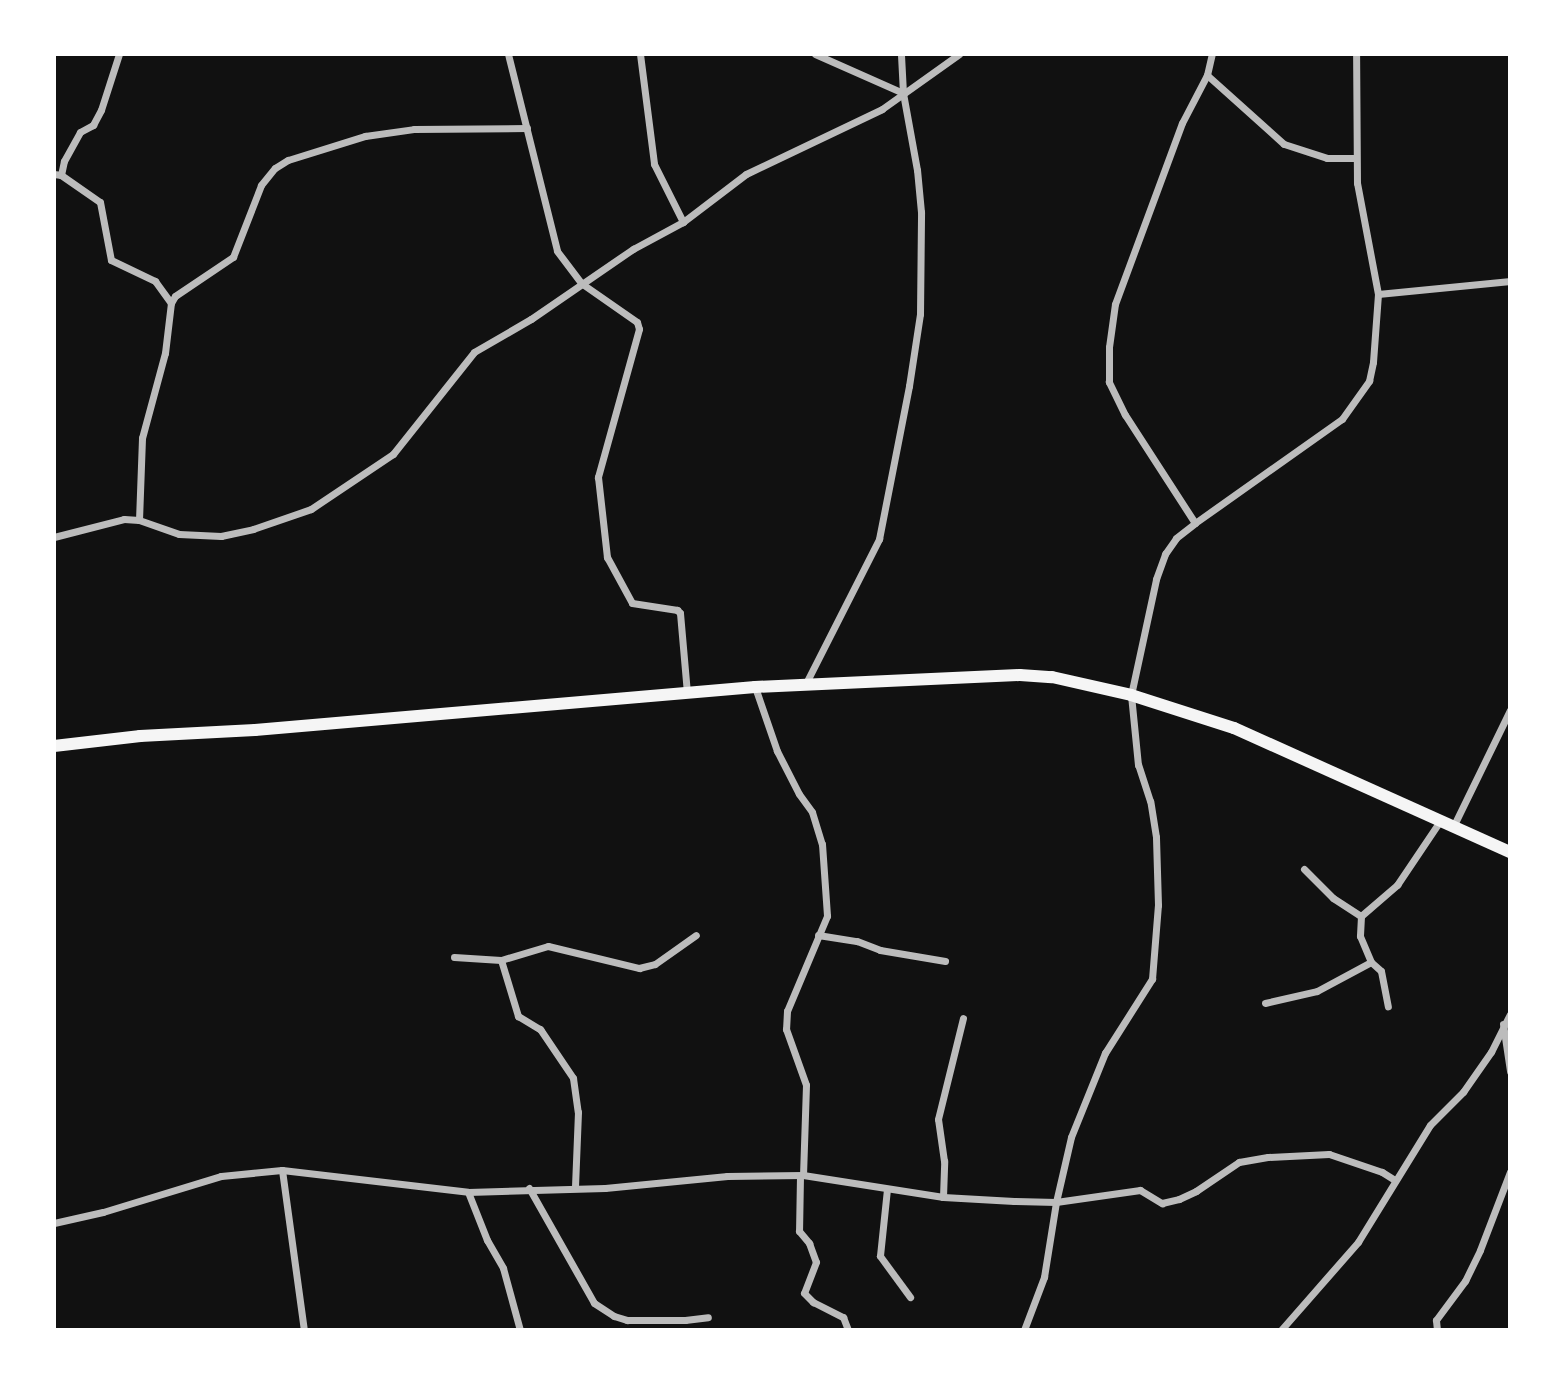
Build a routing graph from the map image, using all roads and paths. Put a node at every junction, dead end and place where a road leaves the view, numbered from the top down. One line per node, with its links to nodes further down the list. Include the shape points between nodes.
1 (120, 54): 13 (street, via 101,110 93,125 79,132)
2 (508, 54): 11 (street)
3 (640, 54): 14 (street, via 654,164)
4 (815, 54): 10 (street)
5 (901, 54): 10 (street)
6 (959, 54): 10 (street)
7 (1212, 54): 9 (street)
8 (1356, 54): 12 (street)
9 (1207, 75): 12 (street, via 1283,144 1327,158); 20 (street, via 1182,123 1115,304 1109,347 1109,382 1125,415)
10 (903, 93): 14 (street, via 882,109 746,174); 22 (street, via 921,212 920,314 909,386 879,539)
11 (527, 128): 16 (street, via 556,251); 18 (street, via 414,129 365,136 288,160 275,167 261,186 233,257)
12 (1355, 158): 17 (street)
13 (57, 175): 18 (street, via 100,202 111,260 155,281)
14 (682, 222): 16 (street)
15 (1510, 281): 17 (street)
16 (581, 283): 19 (street, via 474,352 393,454 311,509 221,536 179,534); 24 (street, via 637,322 639,329 598,477 607,557 632,603 680,613)
17 (1378, 294): 20 (street, via 1369,381 1342,419)
18 (171, 303): 19 (street, via 165,353 142,438)
19 (139, 520): 21 (street, via 124,519)
20 (1195, 523): 25 (street, via 1165,554)
21 (54, 537)
22 (805, 685): 23 (main road); 25 (main road, via 1020,675 1052,677)
23 (755, 687): 24 (main road); 34 (street, via 776,751 812,812 822,844 827,916)
24 (687, 694): 27 (main road)
25 (1131, 695): 28 (main road, via 1234,727); 54 (street, via 1138,765 1156,837 1152,979 1093,1079)
26 (1510, 710): 29 (street)
27 (54, 746)
28 (1440, 821): 29 (main road); 32 (street, via 1397,885)
29 (1453, 827): 30 (main road)
30 (1510, 852)
31 (1304, 869): 32 (street, via 1333,898)
32 (1361, 916): 38 (street, via 1360,936)
33 (696, 935): 36 (street, via 655,964 639,968 548,946)
34 (818, 935): 37 (street); 47 (street, via 787,1011 786,1029 806,1085)
35 (454, 957): 36 (street)
36 (501, 960): 50 (street, via 518,1016 540,1029 573,1078 578,1112)
37 (945, 961)
38 (1371, 962): 39 (street, via 1317,991); 40 (street, via 1381,971)
39 (1265, 1003)
40 (1388, 1006)
41 (1510, 1014): 43 (street)
42 (963, 1018): 53 (street, via 938,1119)
43 (1503, 1023): 44 (street); 48 (street, via 1491,1052 1463,1092 1430,1125)
44 (1510, 1071)
45 (282, 1170): 52 (street); 55 (street, via 221,1176 103,1213); 58 (street)
46 (1510, 1172): 63 (street, via 1480,1250 1465,1281 1436,1320)
47 (802, 1175): 50 (street); 51 (street); 60 (street, via 799,1231 816,1262 804,1293 843,1317)
48 (1395, 1180): 54 (street, via 1329,1154 1268,1157 1239,1162 1179,1199 1162,1203 1140,1190); 62 (street, via 1358,1242)
49 (529, 1188): 50 (street); 52 (street); 57 (street, via 594,1303 627,1320)
50 (575, 1188)
51 (887, 1189): 53 (street); 56 (street, via 880,1256)
52 (468, 1192): 59 (street, via 503,1268)
53 (943, 1197): 54 (street)
54 (1056, 1202): 61 (street, via 1044,1278)
55 (54, 1223)
56 (910, 1297)
57 (708, 1317)
58 (304, 1330)
59 (520, 1330)
60 (848, 1330)
61 (1024, 1330)
62 (1281, 1330)
63 (1437, 1330)

